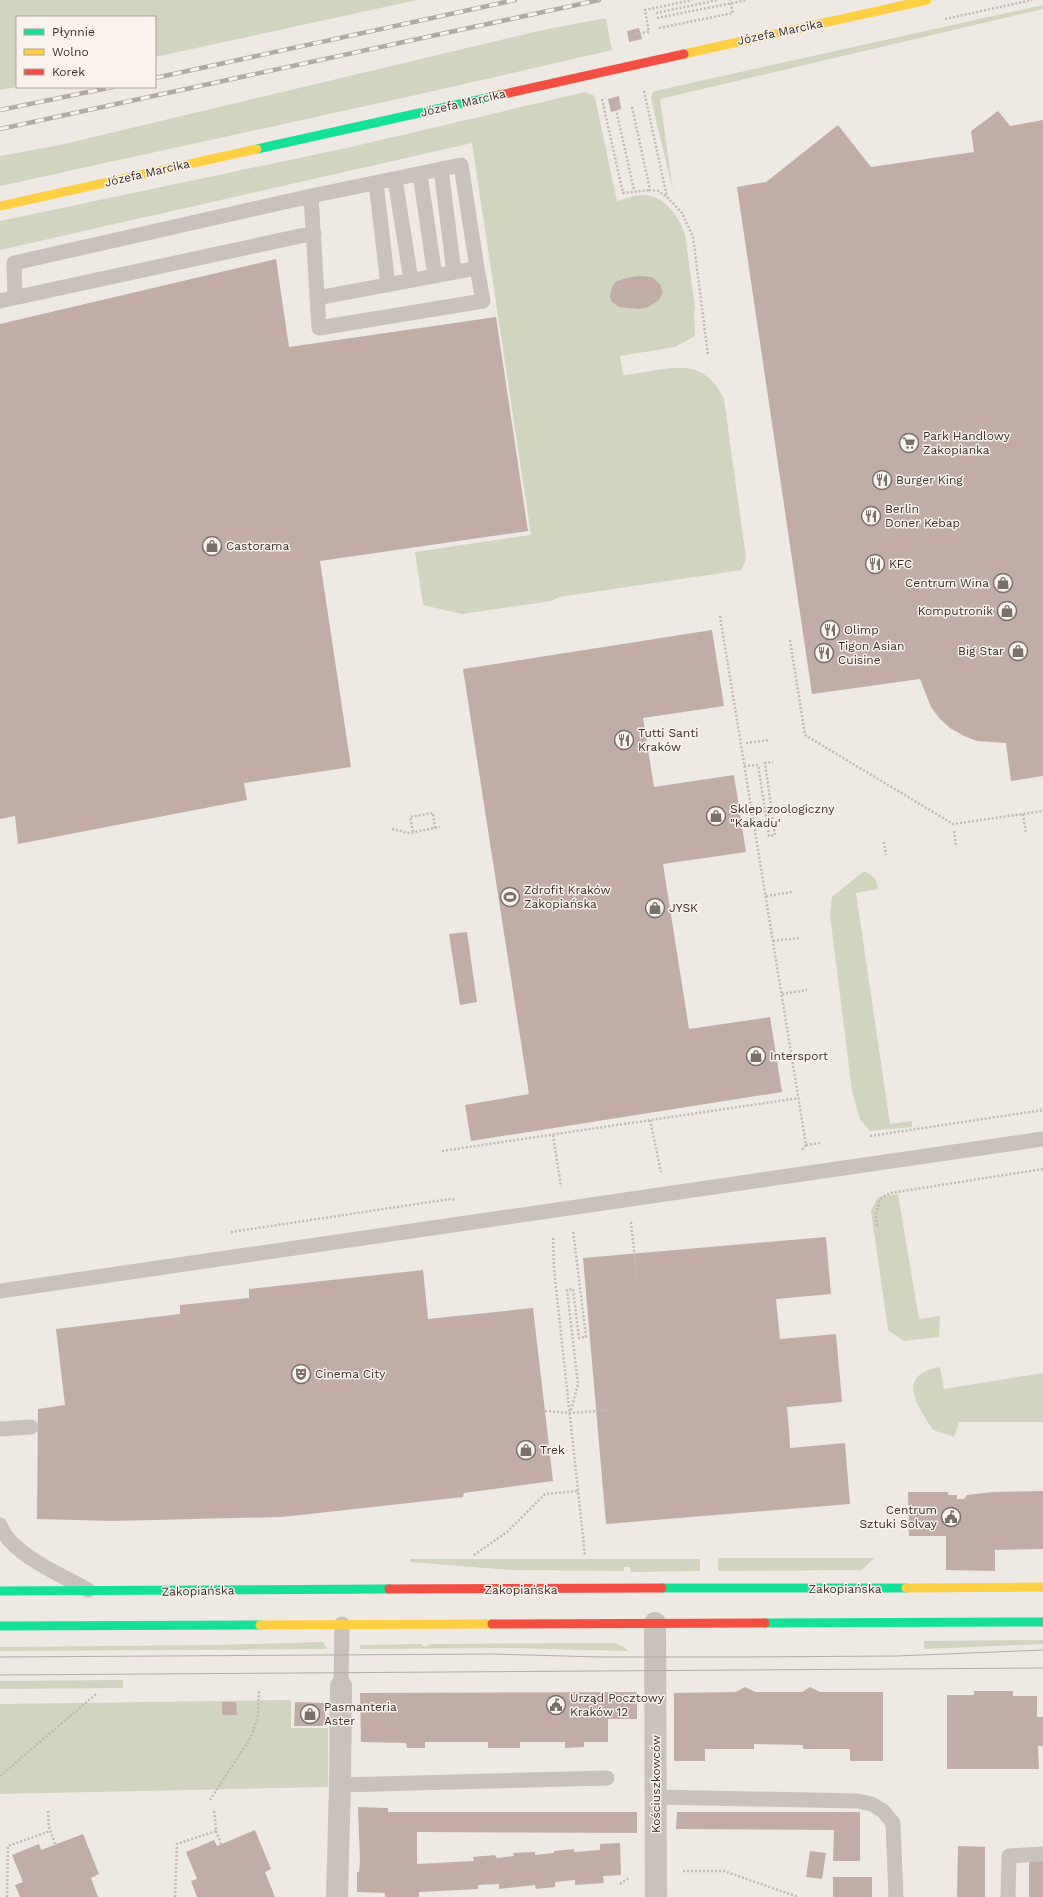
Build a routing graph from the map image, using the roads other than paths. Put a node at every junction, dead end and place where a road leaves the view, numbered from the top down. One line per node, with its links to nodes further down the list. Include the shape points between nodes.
1 (927, 0): 7 (main road, Józefa Marcika)
2 (441, 169): 3 (lane); 9 (lane, via 461,165); 10 (lane)
3 (420, 174): 4 (lane); 11 (lane)
4 (395, 179): 5 (lane); 12 (lane)
5 (376, 182): 6 (lane); 13 (lane)
6 (311, 196): 8 (lane); 14 (lane, via 14,262)
7 (0, 206)
8 (314, 233): 14 (lane); 15 (lane)
9 (477, 268): 10 (lane); 15 (lane, via 483,301 319,328)
10 (454, 272): 11 (lane)
11 (435, 276): 12 (lane)
12 (411, 280): 13 (lane)
13 (388, 285): 15 (lane)
14 (15, 298): 16 (lane)
15 (317, 298)
16 (0, 301)
17 (1043, 1139): 18 (lane)
18 (0, 1291)
19 (31, 1427): 20 (lane)
20 (0, 1429)
21 (0, 1525): 24 (lane, via 12,1544 29,1557)
22 (1043, 1587): 24 (main road, Zakopiańska)
23 (0, 1591): 24 (main road, Zakopiańska)
24 (92, 1592)
25 (1043, 1622): 26 (main road)
26 (655, 1623): 27 (main road); 32 (street, Kościuszkowców)
27 (342, 1624): 28 (main road); 29 (lane)
28 (0, 1626)
29 (341, 1686): 31 (street)
30 (607, 1778): 31 (lane)
31 (340, 1785): 35 (street)
32 (656, 1797): 34 (street, Kościuszkowców); 36 (lane, via 858,1801 872,1804 883,1811 893,1823)
33 (1043, 1854): 37 (lane, via 1010,1856)
34 (656, 1891)
35 (337, 1897)
36 (896, 1897)
37 (1008, 1897)

